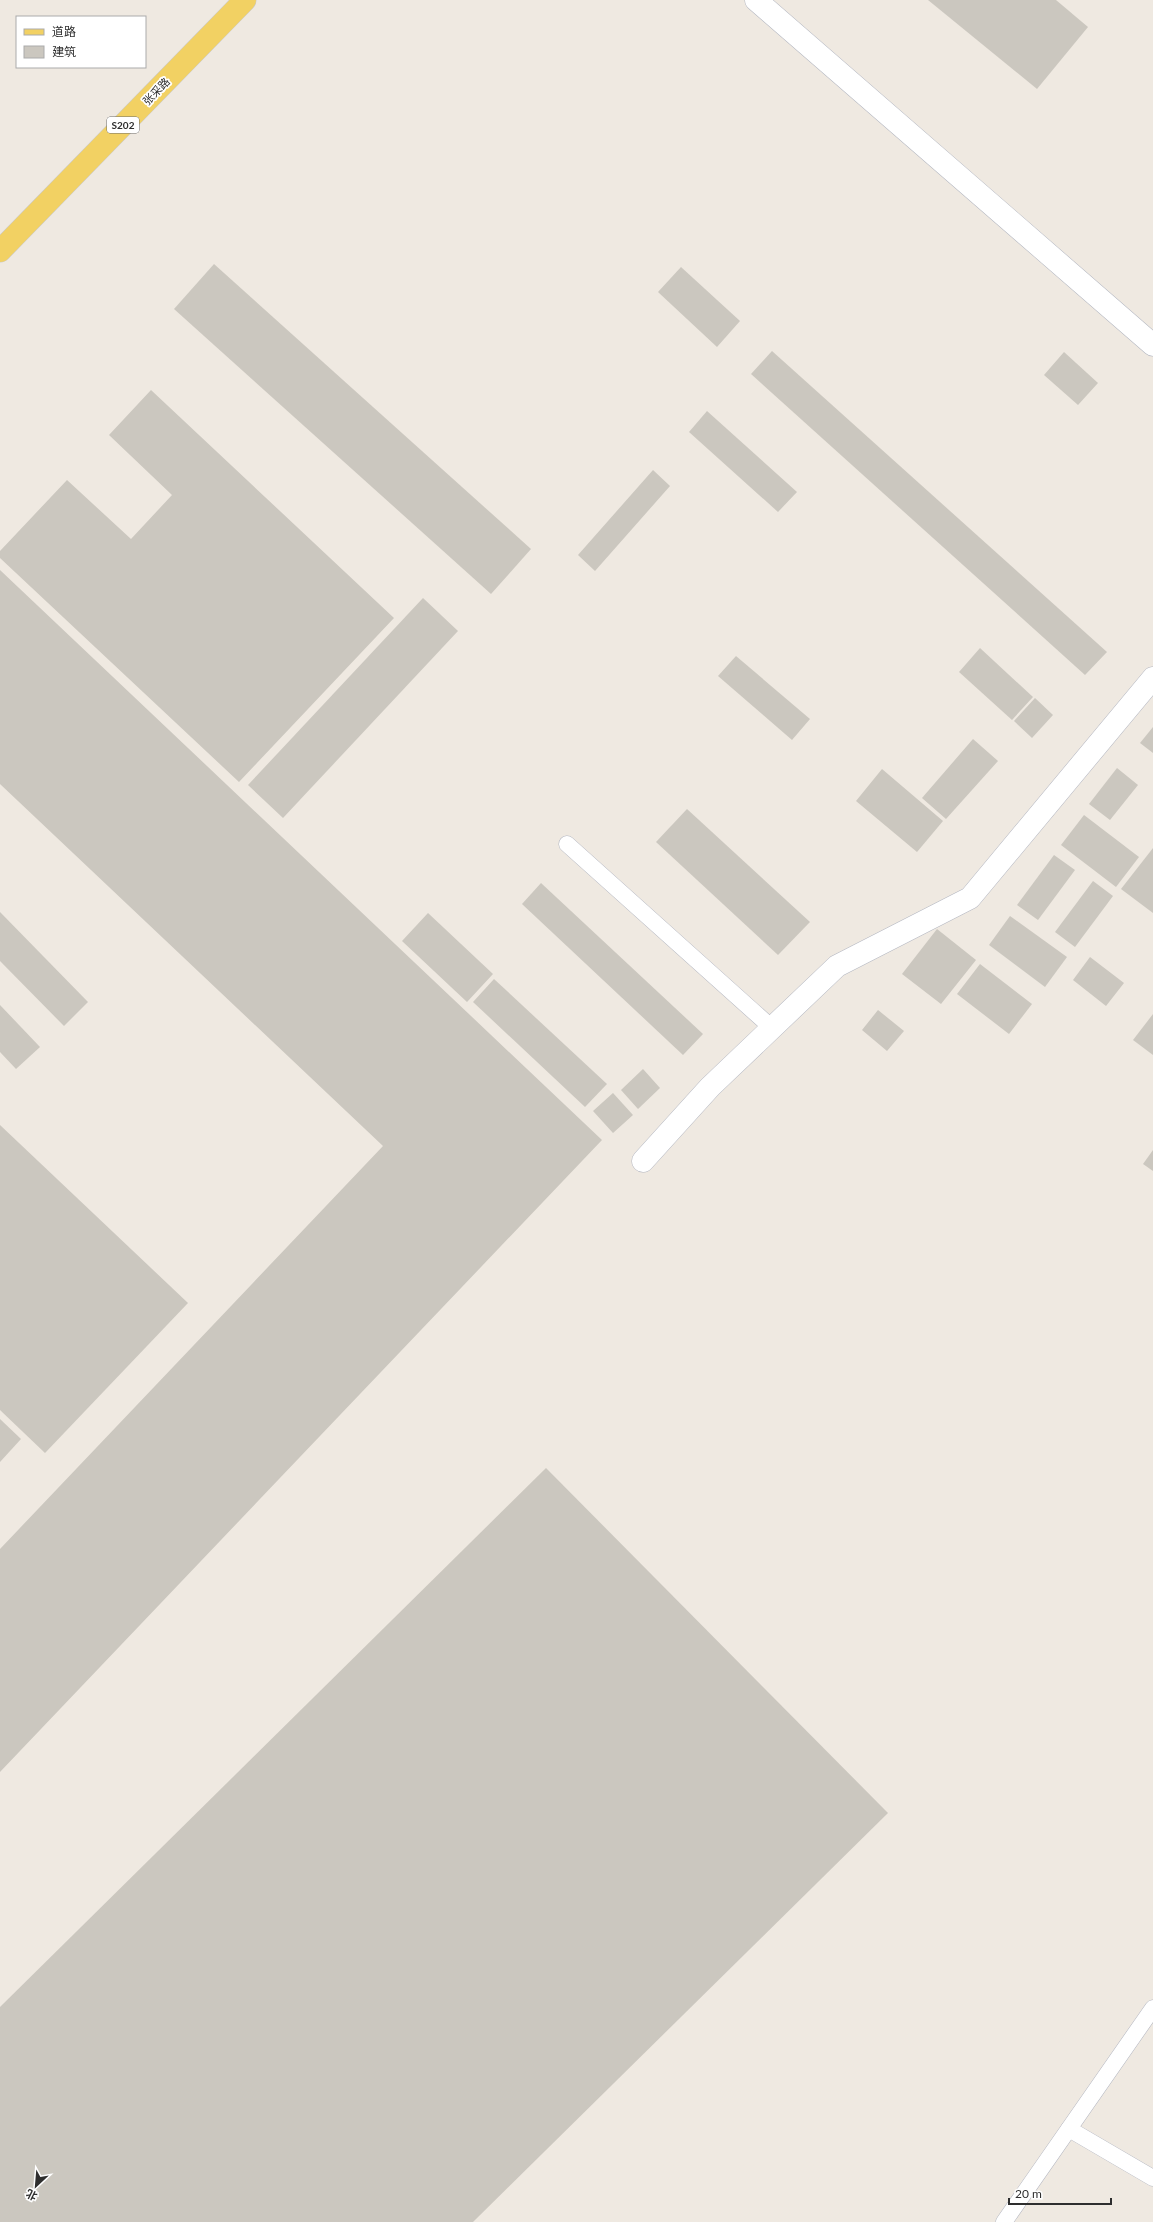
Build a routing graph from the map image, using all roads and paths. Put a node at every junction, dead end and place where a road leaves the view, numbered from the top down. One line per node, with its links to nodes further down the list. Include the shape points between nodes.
1 (245, 0): 3 (main road, 张采路 / S202)
2 (756, 0): 4 (street)
3 (0, 251)
4 (1153, 345)
5 (1153, 678): 7 (street, via 970,898 837,966)
6 (567, 844): 7 (lane)
7 (772, 1028): 8 (street, via 710,1087)
8 (643, 1160)
9 (1153, 2008): 10 (lane)
10 (1069, 2128): 11 (lane); 12 (lane)
11 (1153, 2178)
12 (1004, 2222)

